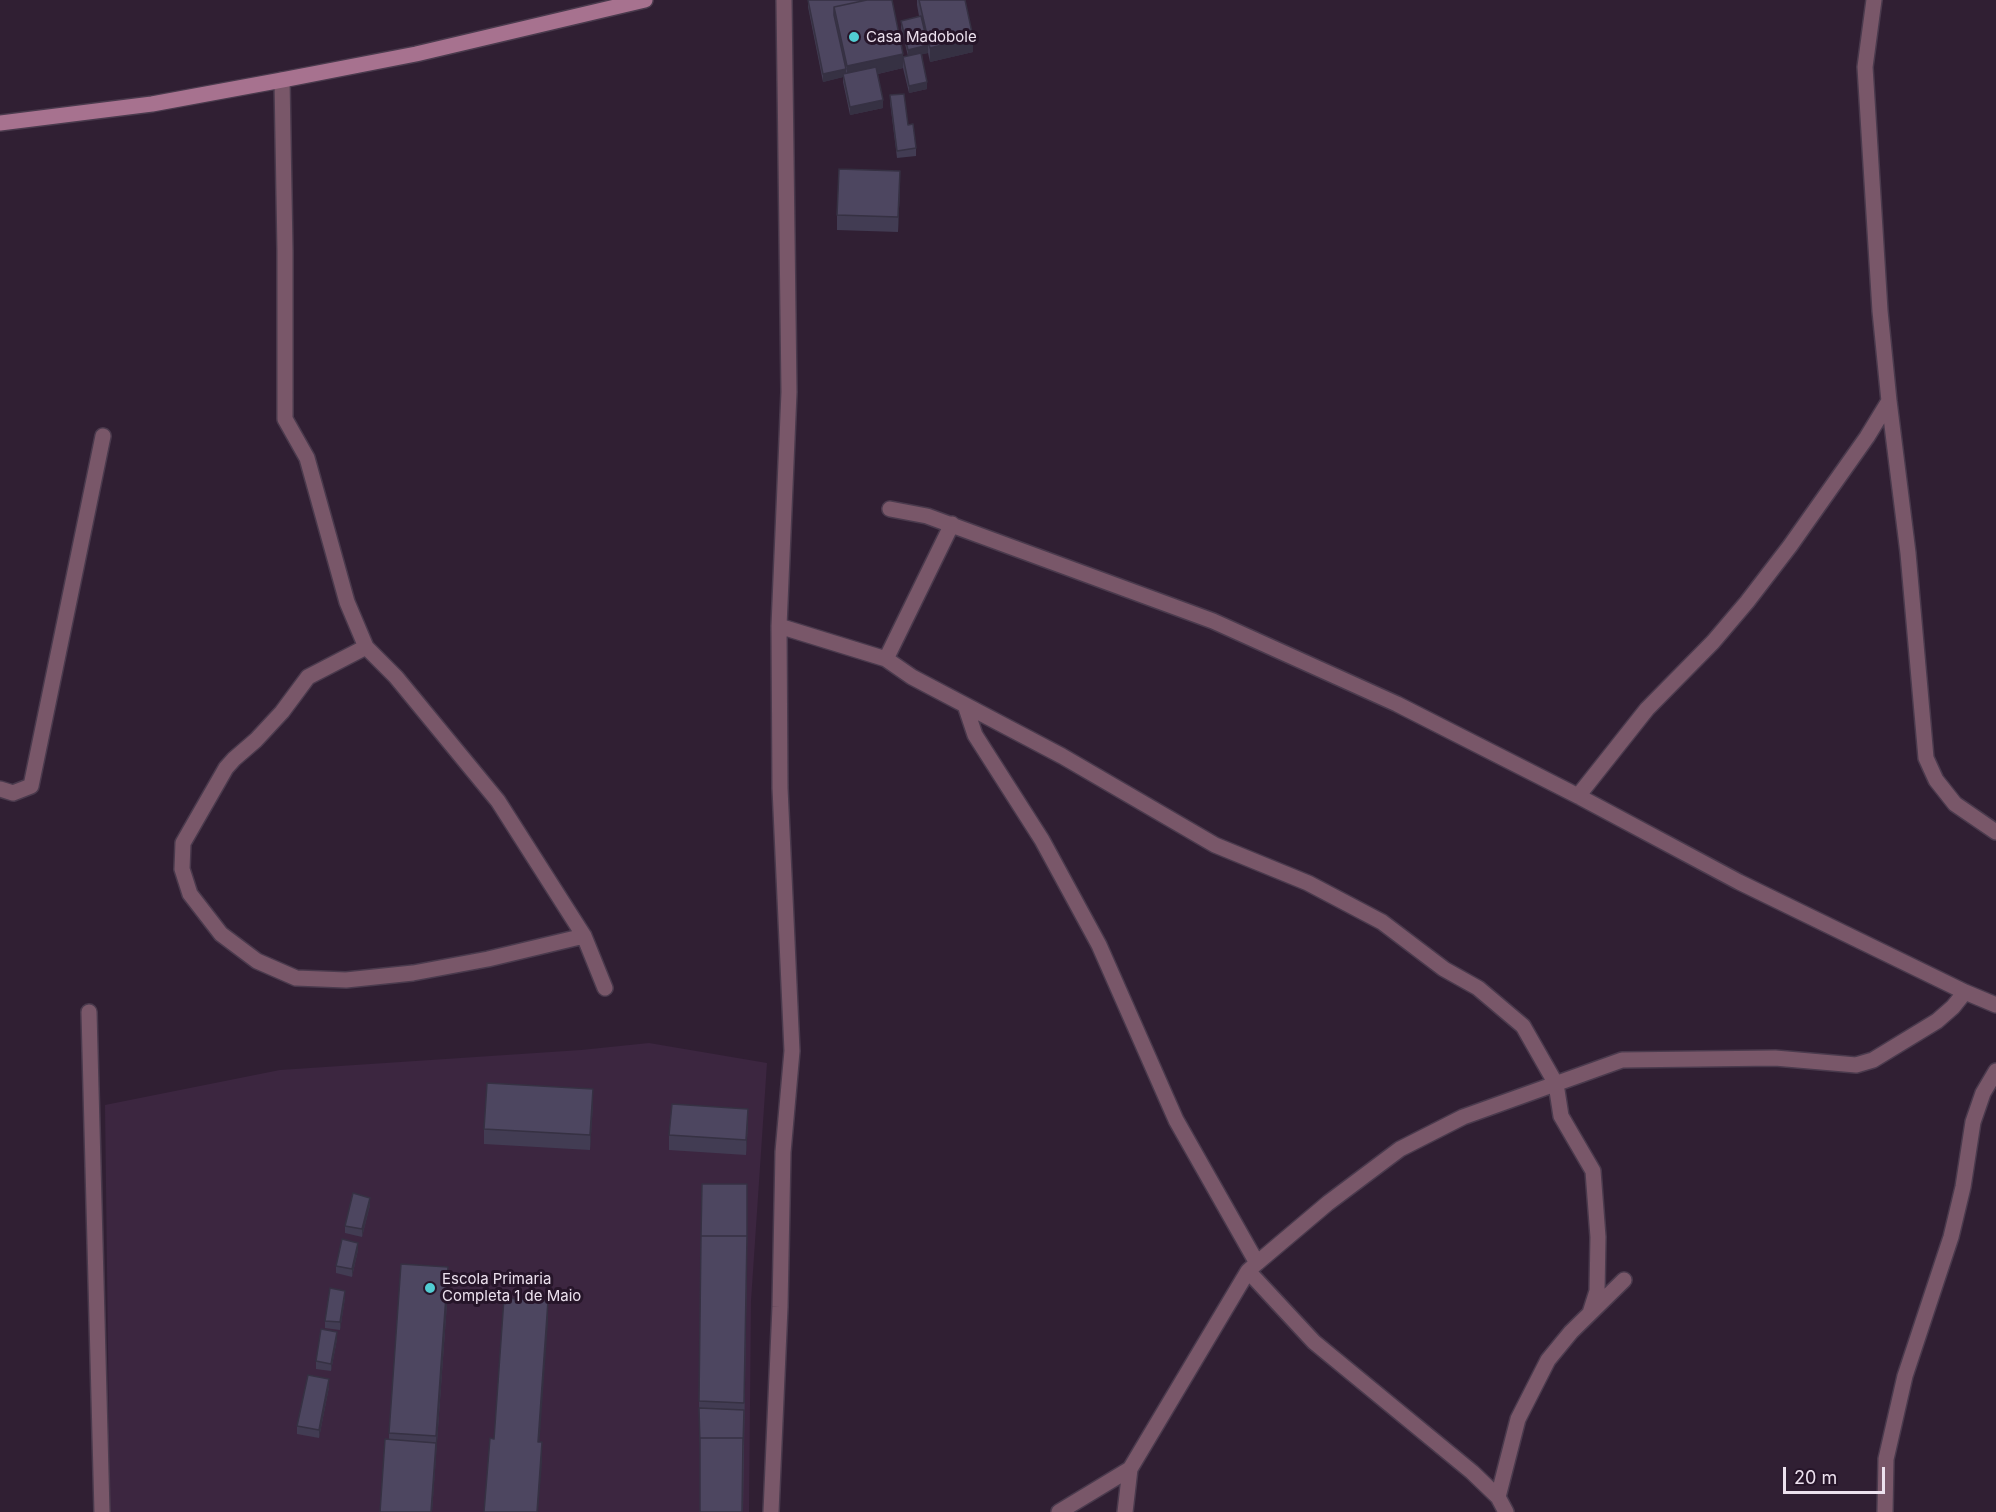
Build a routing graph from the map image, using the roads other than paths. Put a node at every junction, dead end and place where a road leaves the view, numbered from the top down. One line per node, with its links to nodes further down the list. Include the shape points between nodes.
1 (645, 0): 4 (main road, via 416,54)
2 (784, 0): 10 (street, via 789,392)
3 (1874, 0): 6 (street, via 1864,67)
4 (282, 80): 5 (main road, via 152,104); 11 (street, via 285,419 307,458 347,602)
5 (0, 123)
6 (1889, 400): 15 (street, via 1867,437 1747,602 1647,709); 16 (street, via 1908,553 1926,758 1936,780 1955,804)
7 (104, 436): 14 (street, via 31,786 13,794)
8 (890, 509): 9 (street)
9 (952, 524): 12 (street); 15 (street, via 1213,621 1397,704)
10 (779, 626): 12 (street); 30 (street, via 780,788 792,1051 783,1152)
11 (366, 646): 17 (street, via 498,801); 17 (street, via 308,677 282,712 226,768 183,843 182,868 190,894 221,934 257,961 296,978 346,980 413,973)
12 (886, 659): 13 (street)
13 (965, 705): 23 (street, via 1215,845 1308,882 1382,922 1444,969 1478,988 1523,1026); 24 (street, via 975,735 1078,905 1176,1120)
14 (0, 789)
15 (1578, 796): 19 (street, via 1739,882)
16 (1996, 832)
17 (584, 936): 18 (street)
18 (605, 988)
19 (1965, 992): 20 (street); 23 (street, via 1937,1021 1873,1060 1856,1065 1775,1058 1622,1060)
20 (1996, 1005)
21 (89, 1012): 29 (street)
22 (1996, 1071): 34 (street, via 1973,1122 1951,1237 1905,1376 1886,1460)
23 (1556, 1084): 24 (street, via 1463,1117 1400,1149); 26 (street, via 1561,1116 1593,1171 1599,1237 1597,1292)
24 (1253, 1267): 27 (street); 28 (street, via 1314,1342)
25 (1624, 1280): 26 (street)
26 (1590, 1313): 28 (street, via 1548,1360 1518,1419)
27 (1130, 1469): 31 (street); 32 (street)
28 (1498, 1497): 33 (street)
29 (102, 1512)
30 (771, 1512)
31 (1059, 1512)
32 (1125, 1512)
33 (1506, 1512)
34 (1885, 1512)

